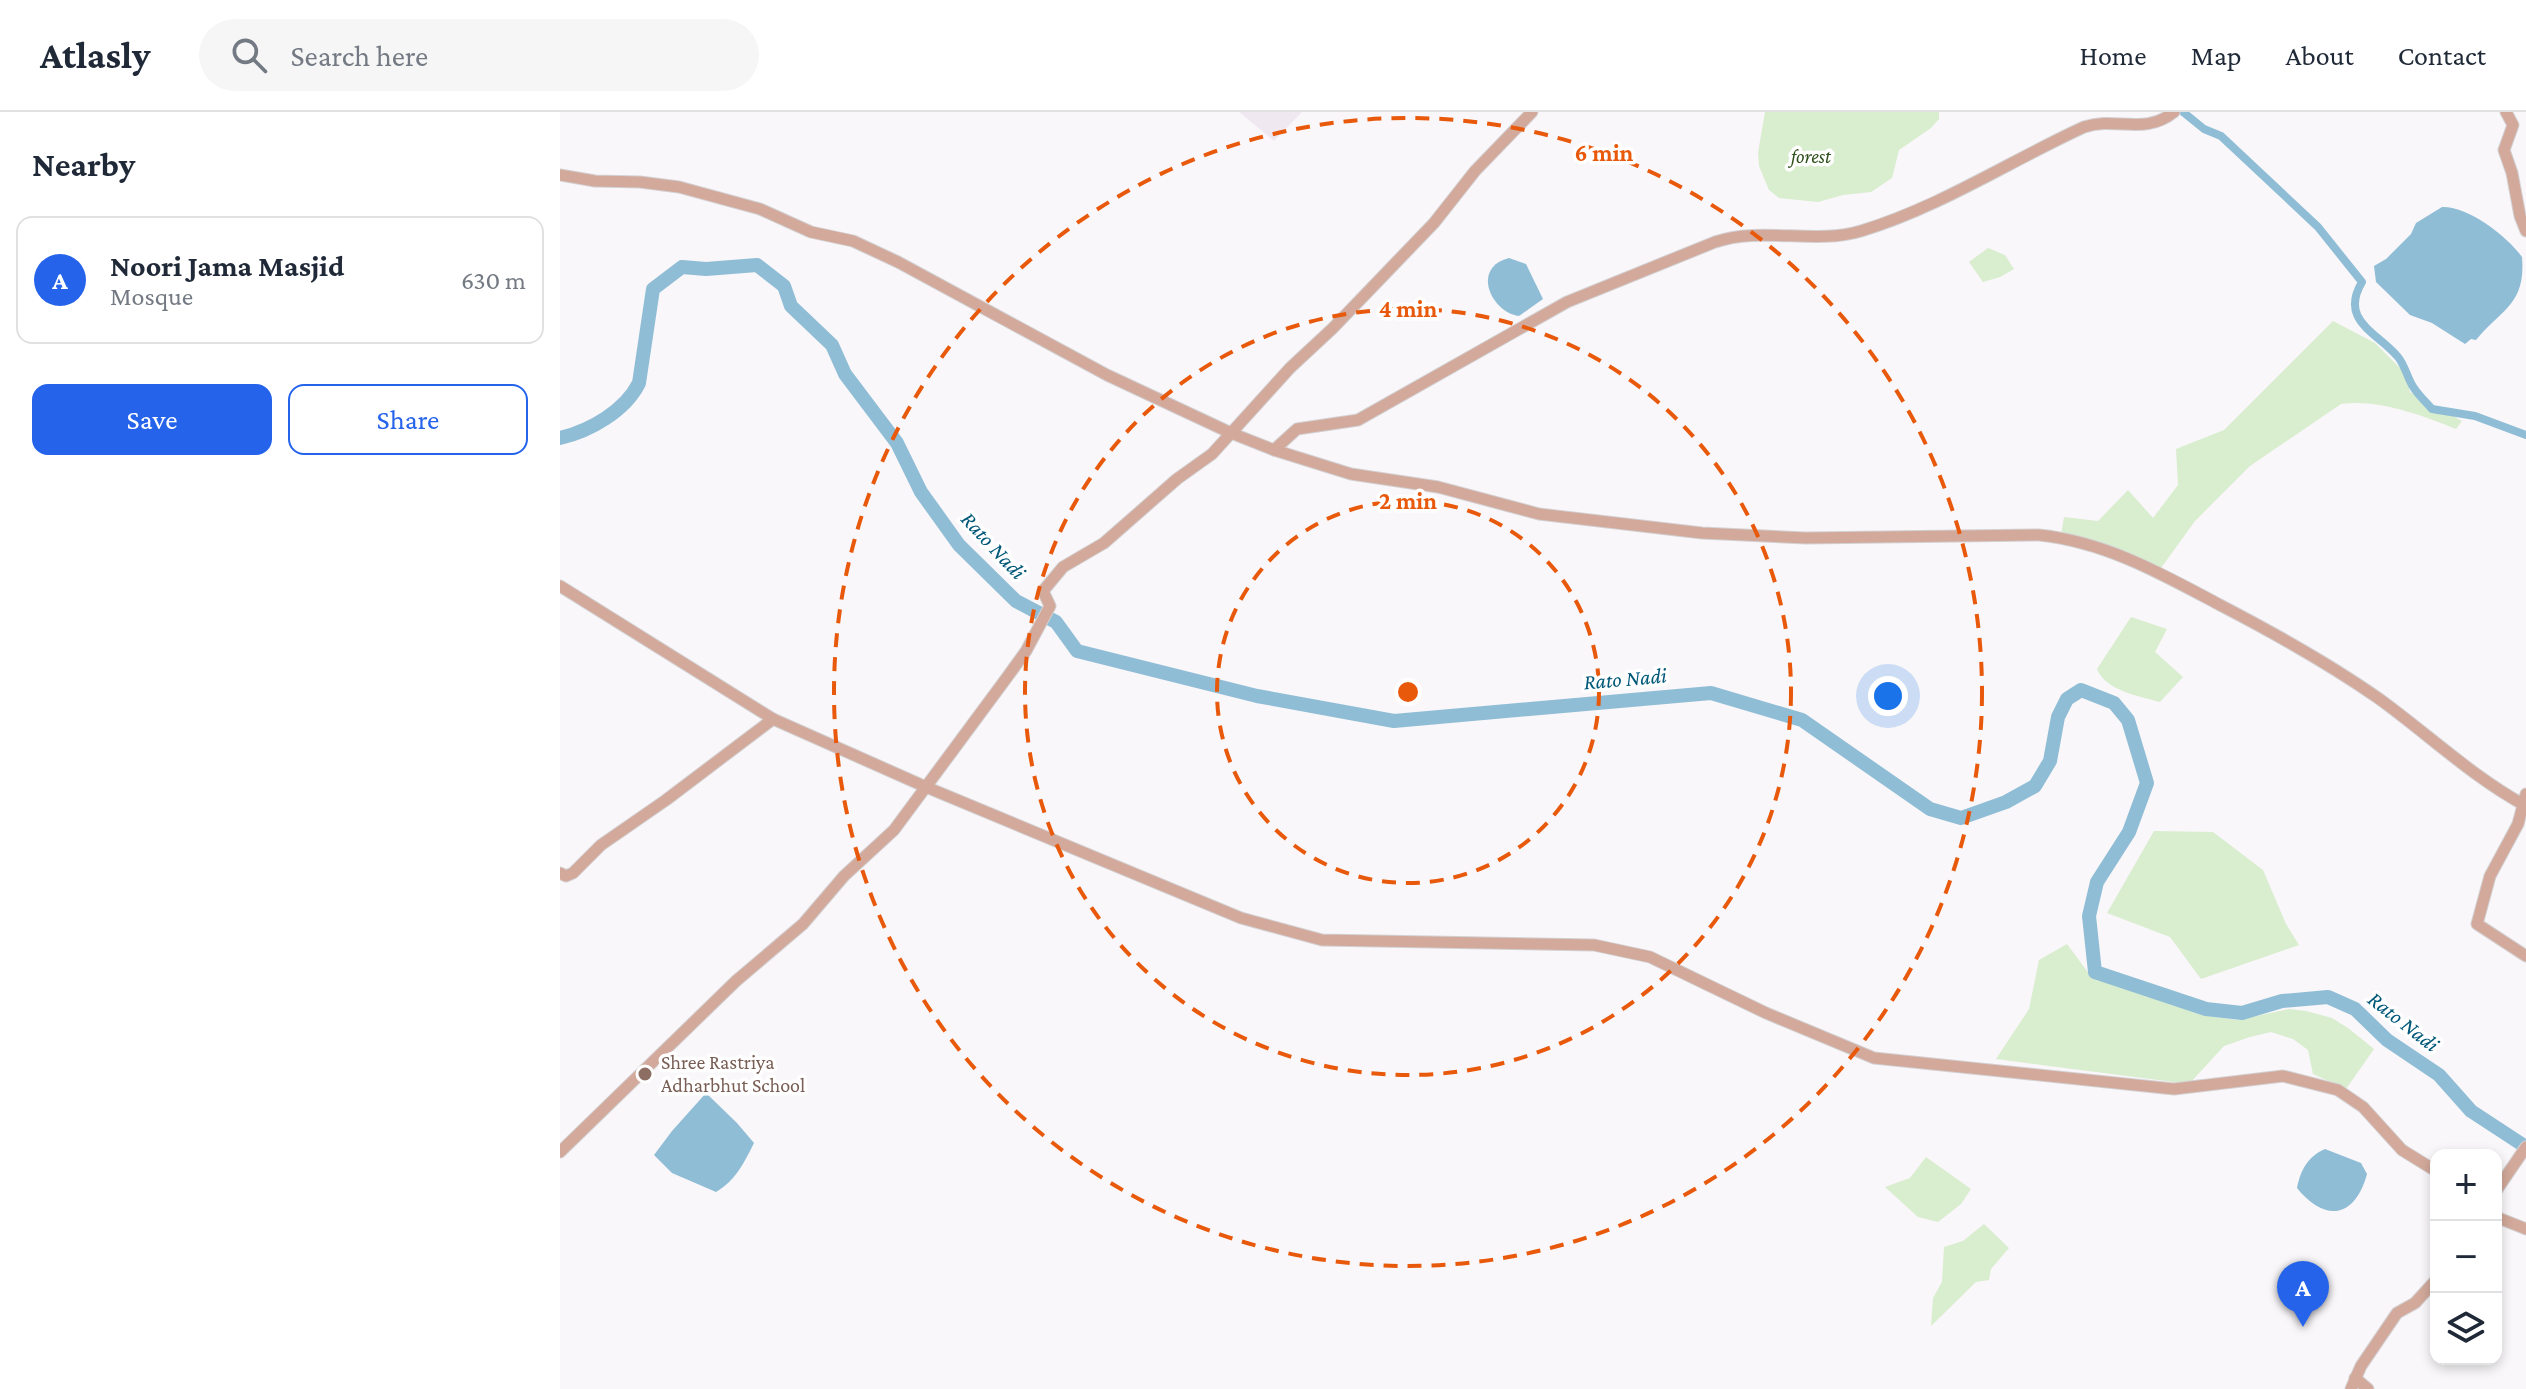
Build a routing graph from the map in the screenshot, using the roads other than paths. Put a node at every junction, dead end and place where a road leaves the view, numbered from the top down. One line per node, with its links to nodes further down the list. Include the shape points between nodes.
1 (1532, 112): 6 (street)
2 (2174, 112): 7 (street, via 2155,124 2084,127 1981,181 1861,231 1715,242 1567,302 1358,420 1297,429)
3 (2506, 112): 5 (street, via 2513,125 2504,150)
4 (560, 175): 6 (street, via 679,187 853,241 1107,375)
5 (2526, 231)
6 (1231, 433): 7 (street); 10 (street, via 1114,535 1063,567 1043,591 1050,606 1005,680)
7 (1274, 450): 11 (street, via 1351,474 1438,487 1554,516 1754,537 2039,535 2090,544 2151,568 2314,657 2377,698 2469,771)
8 (560, 586): 9 (street)
9 (773, 719): 10 (street); 12 (street, via 601,845 573,873)
10 (926, 787): 15 (street, via 894,830 803,924 736,981); 16 (street, via 1241,918 1322,940 1594,945 1650,957 1874,1058 2174,1089 2283,1076 2338,1090 2363,1107 2402,1150)
11 (2525, 801): 13 (street, via 2490,876 2477,924)
12 (560, 873)
13 (2526, 956)
14 (2526, 1147): 17 (street)
15 (560, 1152)
16 (2430, 1167)
17 (2502, 1182)
18 (2502, 1219): 19 (street)
19 (2526, 1229)
20 (2430, 1287): 21 (street, via 2397,1313)
21 (2353, 1384): 22 (street)
22 (2368, 1389)

